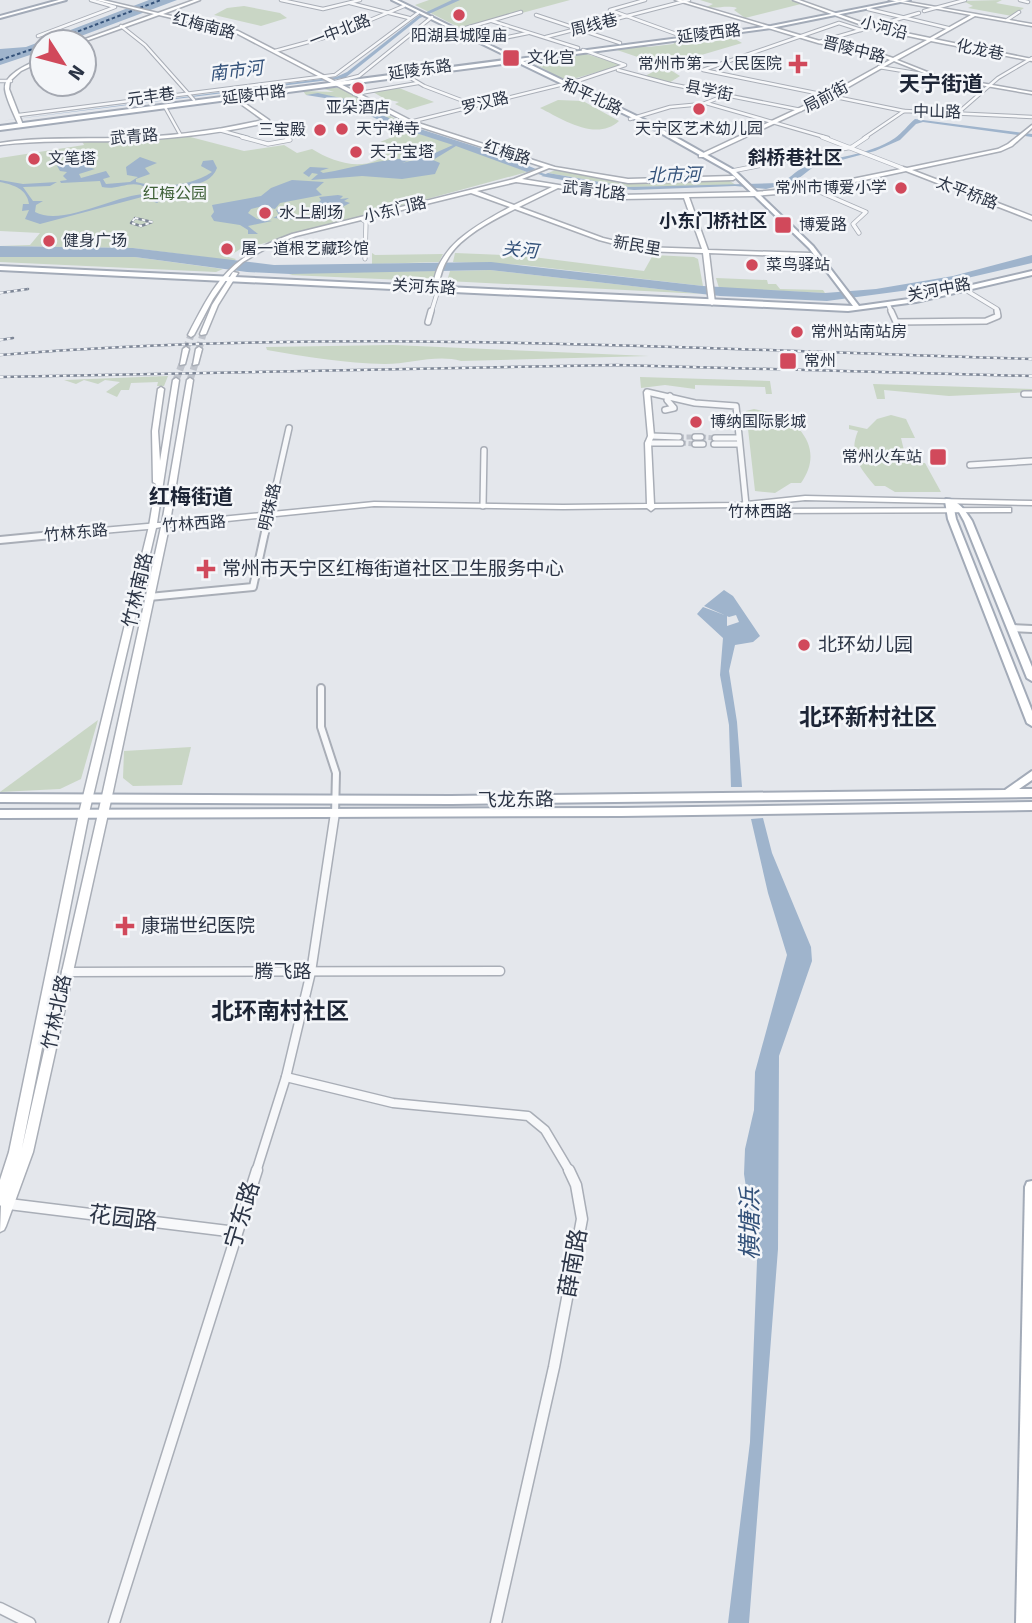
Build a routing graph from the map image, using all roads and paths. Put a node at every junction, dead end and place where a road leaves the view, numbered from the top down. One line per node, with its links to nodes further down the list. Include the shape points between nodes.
1 (58, 0): 35 (main road)
2 (64, 0): 35 (main road)
3 (91, 0): 44 (street, via 115,7)
4 (98, 0): 20 (main road)
5 (104, 0): 20 (main road)
6 (196, 0): 27 (main road)
7 (281, 0): 19 (street, via 323,9)
8 (360, 0): 19 (street)
9 (388, 0): 21 (main road, 和平北路)
10 (394, 0): 31 (main road, 和平北路)
11 (645, 0): 34 (street, via 610,10)
12 (677, 0): 17 (main road, 晋陵中路)
13 (794, 0): 30 (main road, 小河沿)
14 (898, 0): 22 (main road); 23 (main road, 延陵西路); 30 (main road, 延陵西路)
15 (965, 0): 22 (street)
16 (1020, 0): 18 (street)
17 (686, 1): 34 (street, 周线巷); 42 (main road, 晋陵中路)
18 (1028, 2)
19 (349, 3): 28 (street)
20 (123, 6): 27 (main road, 红梅南路)
21 (404, 6): 28 (street, 一中北路); 31 (main road, 和平北路)
22 (934, 8): 24 (street); 33 (main road)
23 (868, 9): 30 (main road, 延陵西路); 37 (street)
24 (924, 11)
25 (521, 12): 39 (street)
26 (1019, 12): 38 (street)
27 (153, 13): 41 (main road); 50 (main road); 60 (main road, 红梅南路, via 227,29)
28 (387, 13): 36 (street); 60 (street, 一中北路, via 320,40)
29 (919, 13): 37 (street)
30 (838, 14): 42 (main road, 延陵西路); 43 (main road, 小河沿)
31 (425, 15): 36 (street); 47 (main road, 和平北路); 61 (main road, 和平北路); 69 (street, via 359,76)
32 (536, 15): 46 (street)
33 (974, 15): 38 (main road); 40 (main road); 45 (main road, 局前街); 55 (main road, 局前街)
34 (629, 16): 46 (street, 周线巷); 52 (street)
35 (0, 17)
36 (409, 18): 69 (street)
37 (901, 18): 43 (street); 45 (street)
38 (1007, 20): 40 (main road)
39 (492, 21): 47 (street); 49 (street)
40 (1032, 24)
41 (121, 26): 51 (main road); 79 (street)
42 (769, 27): 52 (main road, 延陵西路); 53 (main road, 晋陵中路); 59 (main road, 延陵西路)
43 (871, 27): 48 (street); 55 (main road, 小河沿)
44 (59, 28)
45 (948, 28): 55 (main road, 局前街)
46 (579, 29): 54 (street, 周线巷); 58 (street)
47 (458, 30): 56 (main road, 和平北路)
48 (861, 30): 53 (street, via 839,23); 57 (street)
49 (530, 33): 54 (street); 56 (street)
50 (98, 34)
51 (98, 35)
52 (679, 35): 58 (main road, 延陵西路)
53 (796, 35): 57 (main road, 晋陵中路); 78 (street, via 703,70)
54 (546, 37): 59 (street)
55 (928, 39): 62 (main road, 化龙巷); 63 (main road, 局前街)
56 (484, 41): 61 (main road, 和平北路)
57 (819, 42): 63 (main road, 晋陵中路)
58 (620, 43): 59 (main road, 延陵西路)
59 (581, 49): 61 (main road, 延陵西路); 66 (street, via 625,64)
60 (275, 51): 69 (main road, 红梅南路)
61 (509, 59): 67 (main road, 延陵中路); 69 (main road, 延陵东路); 73 (main road, 和平北路)
62 (1031, 59): 74 (street)
63 (892, 60): 64 (main road, 局前街); 68 (main road, 晋陵中路)
64 (879, 67): 68 (street); 78 (main road, 局前街)
65 (28, 69): 71 (main road)
66 (617, 69): 73 (street, 罗汉路); 77 (street, 县学街)
67 (404, 74): 69 (main road, 延陵中路); 72 (street)
68 (934, 76): 74 (main road, 晋陵中路)
69 (332, 80): 76 (main road, 红梅路); 79 (street, 元丰巷); 80 (main road, 延陵中路)
70 (0, 81): 71 (street)
71 (9, 81): 89 (main road)
72 (418, 82): 76 (street); 82 (street)
73 (563, 85): 82 (street, 罗汉路); 88 (main road, 和平北路)
74 (988, 86): 75 (main road, 晋陵中路); 86 (street)
75 (1032, 93)
76 (355, 94): 91 (main road, 红梅路)
77 (727, 95): 81 (street); 84 (street, 县学街)
78 (831, 95): 84 (main road, 局前街); 85 (street)
79 (191, 96): 80 (main road, 延陵中路); 89 (main road, 延陵中路); 89 (street, 元丰巷)
80 (234, 97): 83 (main road, 延陵中路); 90 (main road)
81 (706, 103): 88 (street); 92 (street)
82 (474, 106): 91 (street, 罗汉路)
83 (164, 107): 89 (main road, 延陵中路); 96 (street)
84 (801, 110): 92 (main road, 局前街)
85 (904, 111): 86 (street, 中山路); 99 (street, 中山路)
86 (959, 113): 87 (street, 中山路)
87 (1032, 117)
88 (633, 118): 100 (main road, 和平北路)
89 (19, 120): 93 (main road, 延陵中路); 97 (main road)
90 (267, 121): 95 (main road, 武青路); 95 (street, via 291,138 268,144)
91 (410, 122): 101 (main road, 红梅路)
92 (775, 123): 99 (street); 100 (main road, 局前街)
93 (0, 126)
94 (1032, 126): 102 (main road, via 999,150)
95 (219, 130): 96 (main road, 武青路)
96 (180, 134): 97 (main road, 武青路)
97 (29, 140): 98 (main road, 武青路)
98 (0, 144)
99 (853, 146): 102 (street); 103 (street)
100 (703, 155): 103 (main road, 和平北路)
101 (552, 167): 103 (main road, 红梅路, via 628,181); 104 (main road, 小东门路)
102 (903, 168): 106 (main road); 111 (main road, 太平桥路)
103 (732, 175): 107 (main road, 和平北路)
104 (520, 180): 105 (main road, 武青北路); 108 (main road, 小东门路)
105 (557, 188): 109 (main road, 武青北路, via 606,196); 110 (main road)
106 (813, 188): 107 (main road); 113 (street, via 866,212 853,224)
107 (748, 190): 109 (main road, 武青北路); 115 (main road, 和平北路); 122 (main road, 和平北路, via 811,247)
108 (473, 192): 110 (main road, 新民里); 112 (main road, 小东门路); 117 (main road, 小东门路, via 294,235 261,247)
109 (682, 197): 114 (main road)
110 (517, 209): 114 (main road, 新民里, via 625,246); 121 (main road, via 445,260)
111 (1032, 217)
112 (363, 220): 116 (street); 117 (main road, 小东门路, via 278,243)
113 (859, 233)
114 (704, 253): 115 (main road, 新民里); 124 (main road)
115 (811, 255): 122 (main road, 和平北路)
116 (365, 259)
117 (246, 260): 120 (main road)
118 (0, 266): 120 (main road, 关河东路)
119 (1032, 271): 123 (main road, 关河中路); 125 (main road, 关河中路)
120 (229, 274): 121 (main road, 关河东路); 128 (main road); 129 (main road)
121 (437, 286): 124 (main road, 关河东路); 127 (street)
122 (837, 288): 125 (main road)
123 (964, 289): 126 (main road, 关河中路); 126 (street, via 997,309 998,316 986,321 896,322)
124 (711, 298): 125 (main road, 关河东路)
125 (850, 304): 126 (main road, 关河中路)
126 (888, 304)
127 (427, 322)
128 (203, 334)
129 (191, 335)
130 (186, 349): 132 (main road)
131 (199, 349): 133 (main road)
132 (182, 364)
133 (195, 364)
134 (176, 380): 152 (main road, 竹林南路)
135 (190, 380): 151 (main road, 竹林南路)
136 (195, 387): 151 (main road, via 181,465)
137 (161, 389): 152 (main road, via 154,468)
138 (647, 392): 141 (street); 145 (main road)
139 (1024, 394): 140 (street)
140 (1032, 394)
141 (670, 396): 142 (street, via 667,401 674,408); 147 (street, via 699,407 736,406)
142 (665, 410)
143 (289, 428): 161 (street, 明珠路)
144 (680, 440): 145 (street)
145 (651, 441): 158 (main road)
146 (715, 441): 147 (street)
147 (738, 441): 154 (street)
148 (484, 450): 156 (street)
149 (1032, 462): 150 (street)
150 (1022, 463): 150 (street, via 970,465)
151 (171, 485): 155 (main road, 竹林南路)
152 (159, 489): 164 (main road, 竹林南路)
153 (1032, 503): 157 (main road, 竹林西路)
154 (746, 505): 157 (main road, 竹林西路, via 805,498); 158 (main road, 竹林西路)
155 (168, 506): 162 (main road, via 176,516); 163 (main road, 竹林南路)
156 (482, 506): 158 (main road, 竹林西路); 161 (main road, 竹林西路, via 374,504)
157 (949, 507): 158 (main road, 竹林西路); 160 (main road); 173 (main road)
158 (653, 508): 161 (main road, 竹林西路, via 574,513 374,507)
159 (1032, 509): 160 (main road)
160 (962, 511): 169 (main road)
161 (268, 515): 162 (main road, 竹林西路); 165 (main road, 竹林西路); 168 (street, 明珠路, via 253,587)
162 (197, 520): 163 (main road, 竹林西路)
163 (165, 525): 164 (main road, 竹林西路); 165 (main road, 竹林西路); 167 (main road, 竹林南路)
164 (152, 526): 166 (street, 竹林东路); 178 (main road, 竹林南路)
165 (185, 526): 167 (main road, via 165,534)
166 (0, 540)
167 (160, 543): 168 (main road, 竹林南路)
168 (149, 597): 177 (main road, 竹林南路)
169 (1011, 628): 170 (street); 171 (main road)
170 (1032, 629)
171 (1032, 678)
172 (321, 688): 180 (street, 宁东路, via 321,727 336,773)
173 (1032, 723)
174 (1032, 775): 176 (main road)
175 (1032, 793): 176 (main road, 飞龙东路)
176 (1003, 794): 180 (main road, 飞龙东路)
177 (107, 796): 178 (main road, 飞龙东路); 180 (main road, 飞龙东路); 184 (main road, 竹林北路)
178 (89, 797): 179 (main road, 飞龙东路); 183 (main road, 竹林北路)
179 (0, 798)
180 (337, 799): 182 (street, 宁东路)
181 (1032, 806): 182 (main road, 飞龙东路)
182 (336, 811): 184 (main road, 飞龙东路); 188 (street, 宁东路)
183 (84, 813): 184 (main road, 飞龙东路); 185 (main road, 飞龙东路); 191 (main road, 竹林北路)
184 (102, 813): 187 (main road, 竹林北路)
185 (0, 814)
186 (500, 971): 188 (street, 腾飞路)
187 (66, 972): 188 (street, 腾飞路); 191 (main road, 竹林北路, via 27,1152)
188 (312, 972): 189 (street, 宁东路)
189 (286, 1077): 193 (street, 宁东路); 197 (street, 薛南路, via 393,1103 528,1116 562,1154 576,1185 582,1219)
190 (1032, 1187): 198 (main road)
191 (4, 1202): 192 (main road, 竹林北路); 193 (street, 花园路)
192 (0, 1226)
193 (236, 1232): 196 (street, 宁东路)
194 (0, 1608): 195 (street)
195 (30, 1623)
196 (114, 1623)
197 (496, 1623)
198 (1024, 1623)

